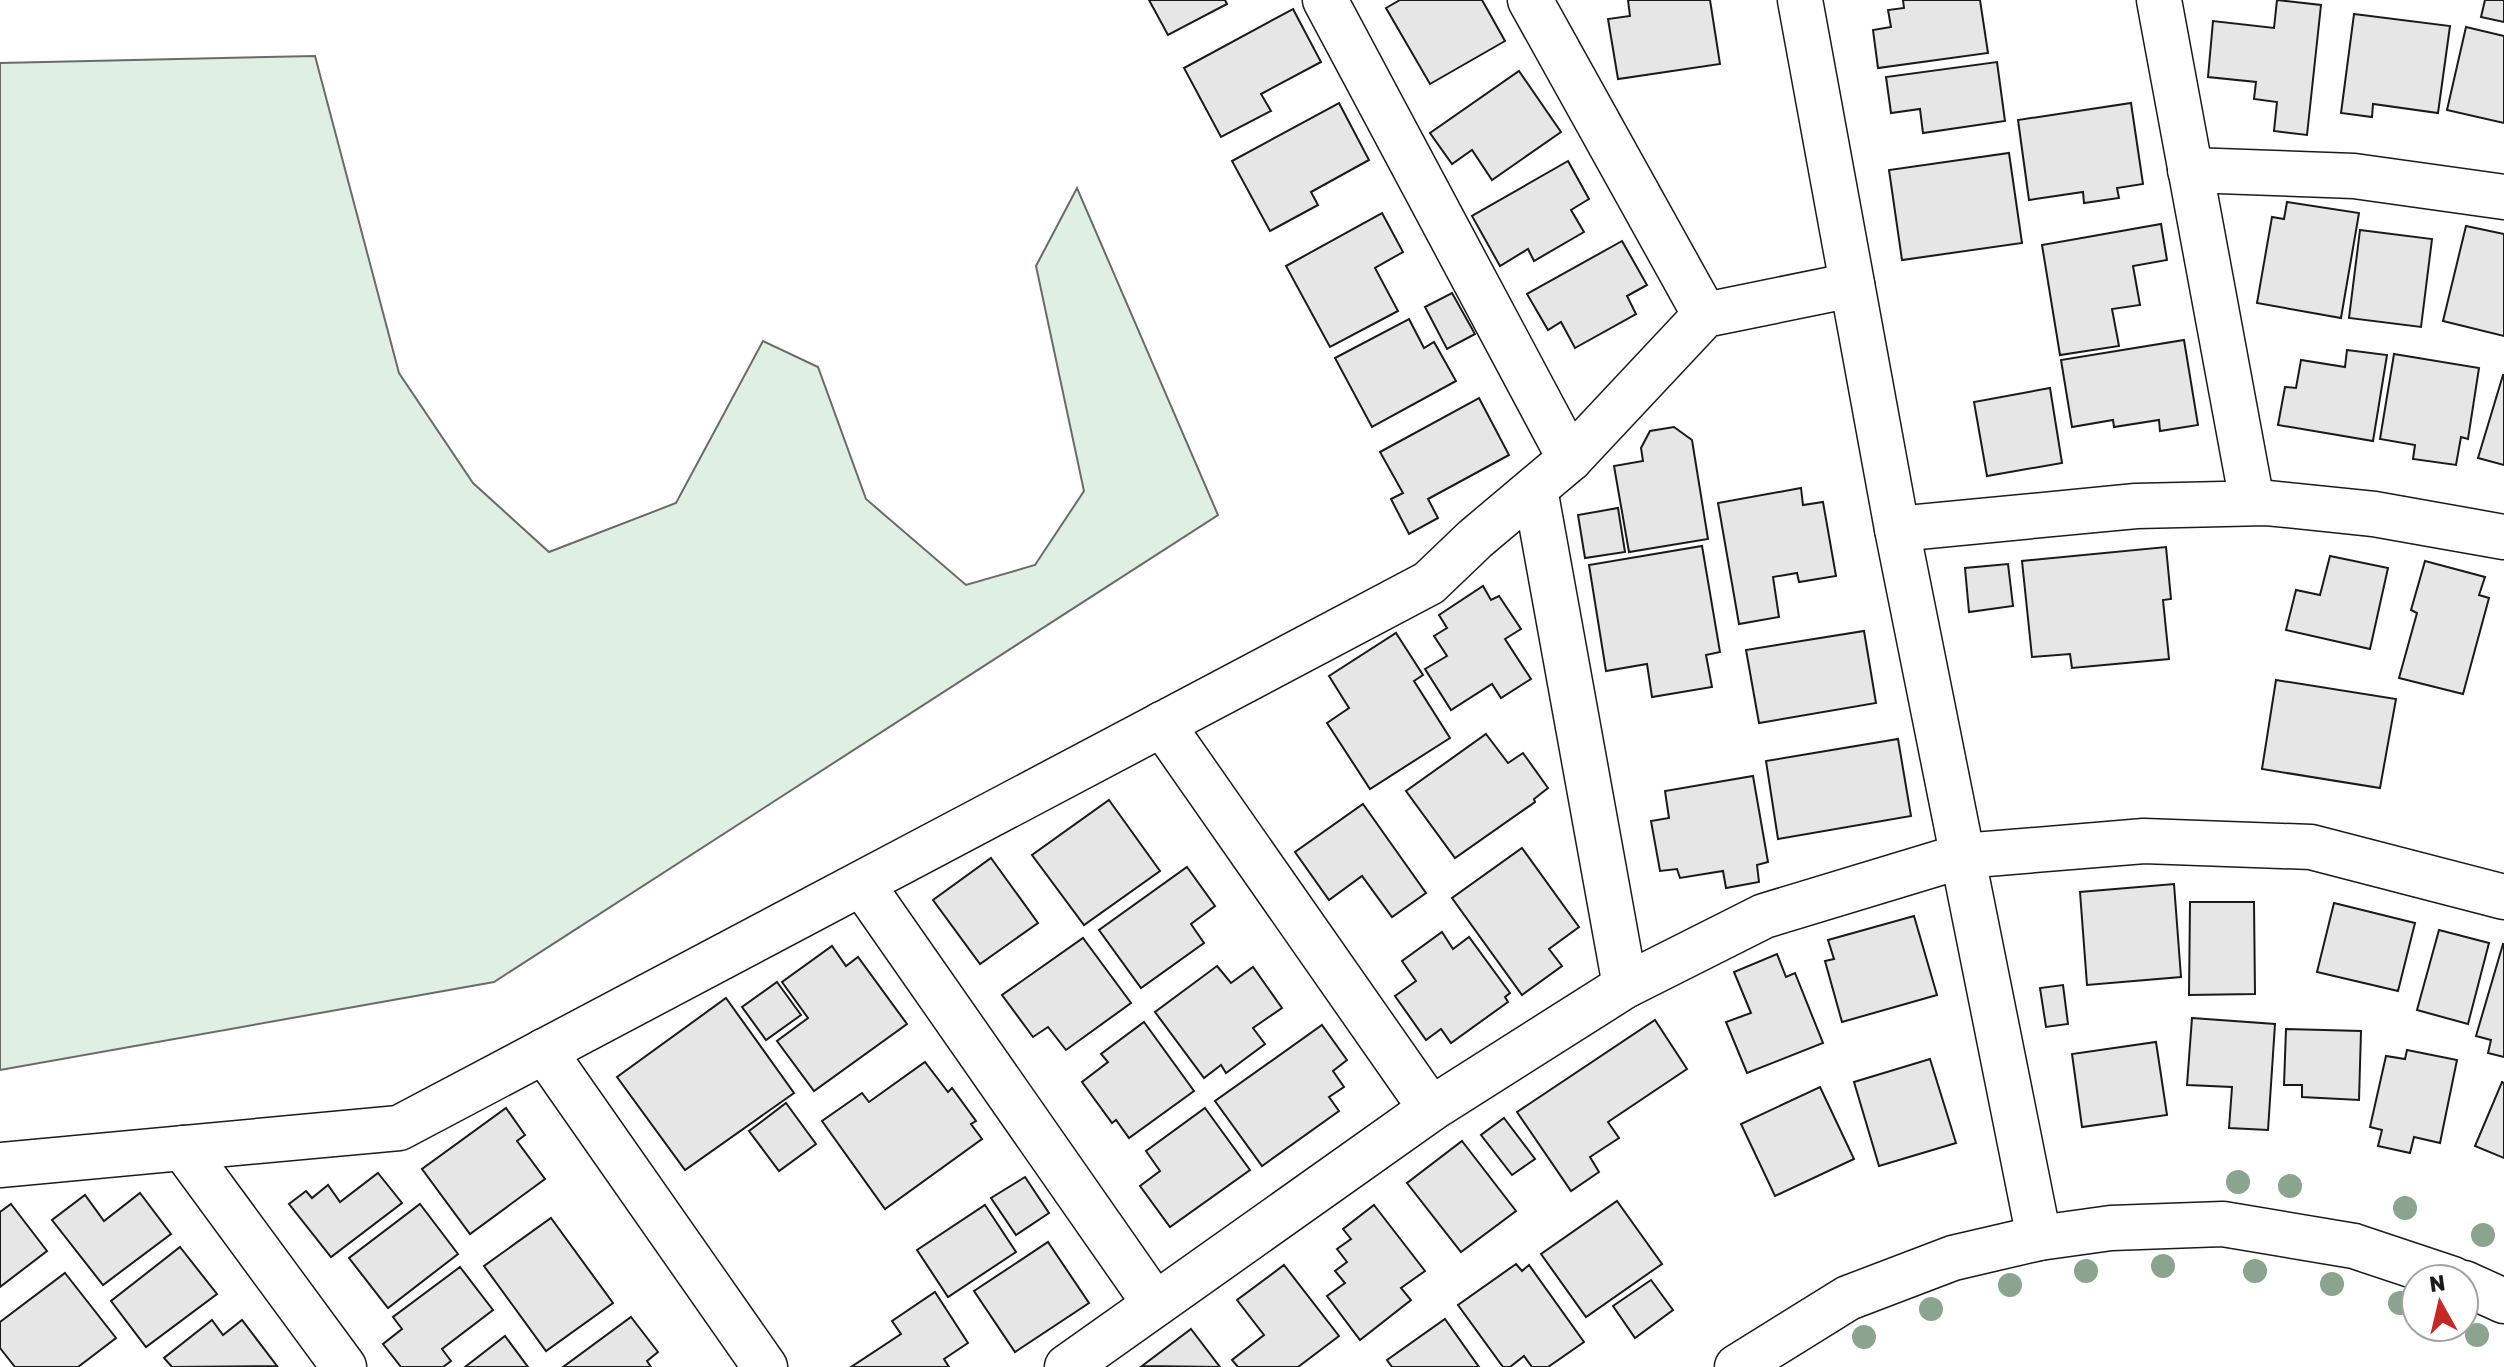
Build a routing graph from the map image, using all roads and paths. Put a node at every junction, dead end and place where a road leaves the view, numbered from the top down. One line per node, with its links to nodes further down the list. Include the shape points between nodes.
1 (1325, 0): 9 (street)
2 (1530, 0): 8 (street)
3 (1800, 0): 7 (street)
4 (2159, 0): 5 (street)
5 (2190, 170): 6 (street, via 2354,176); 11 (street)
6 (2504, 197)
7 (1852, 285): 8 (street); 12 (street)
8 (1705, 315): 9 (street)
9 (1570, 459): 10 (street)
10 (1535, 489): 14 (street, via 1429,583); 18 (street)
11 (2252, 502): 12 (street, via 2136,506); 13 (street, via 2374,514)
12 (1897, 529): 15 (street)
13 (2504, 537)
14 (1162, 724): 16 (street); 20 (street)
15 (1962, 856): 17 (street, via 2144,841 2311,847); 18 (street, via 1764,916); 23 (street)
16 (862, 884): 19 (street); 27 (street)
17 (2504, 897)
18 (1625, 986): 20 (street)
19 (544, 1051): 21 (street, via 399,1128); 29 (street)
20 (1431, 1109): 27 (street)
21 (183, 1148): 22 (street); 28 (street)
22 (0, 1165)
23 (2039, 1238): 24 (street, via 2111,1228 2223,1224 2354,1246); 31 (street, via 1953,1258 1848,1298)
24 (2405, 1263)
25 (2480, 1290): 26 (street)
26 (2504, 1301)
27 (1155, 1304): 30 (street)
28 (344, 1367)
29 (765, 1367)
30 (1067, 1367)
31 (1737, 1367)

